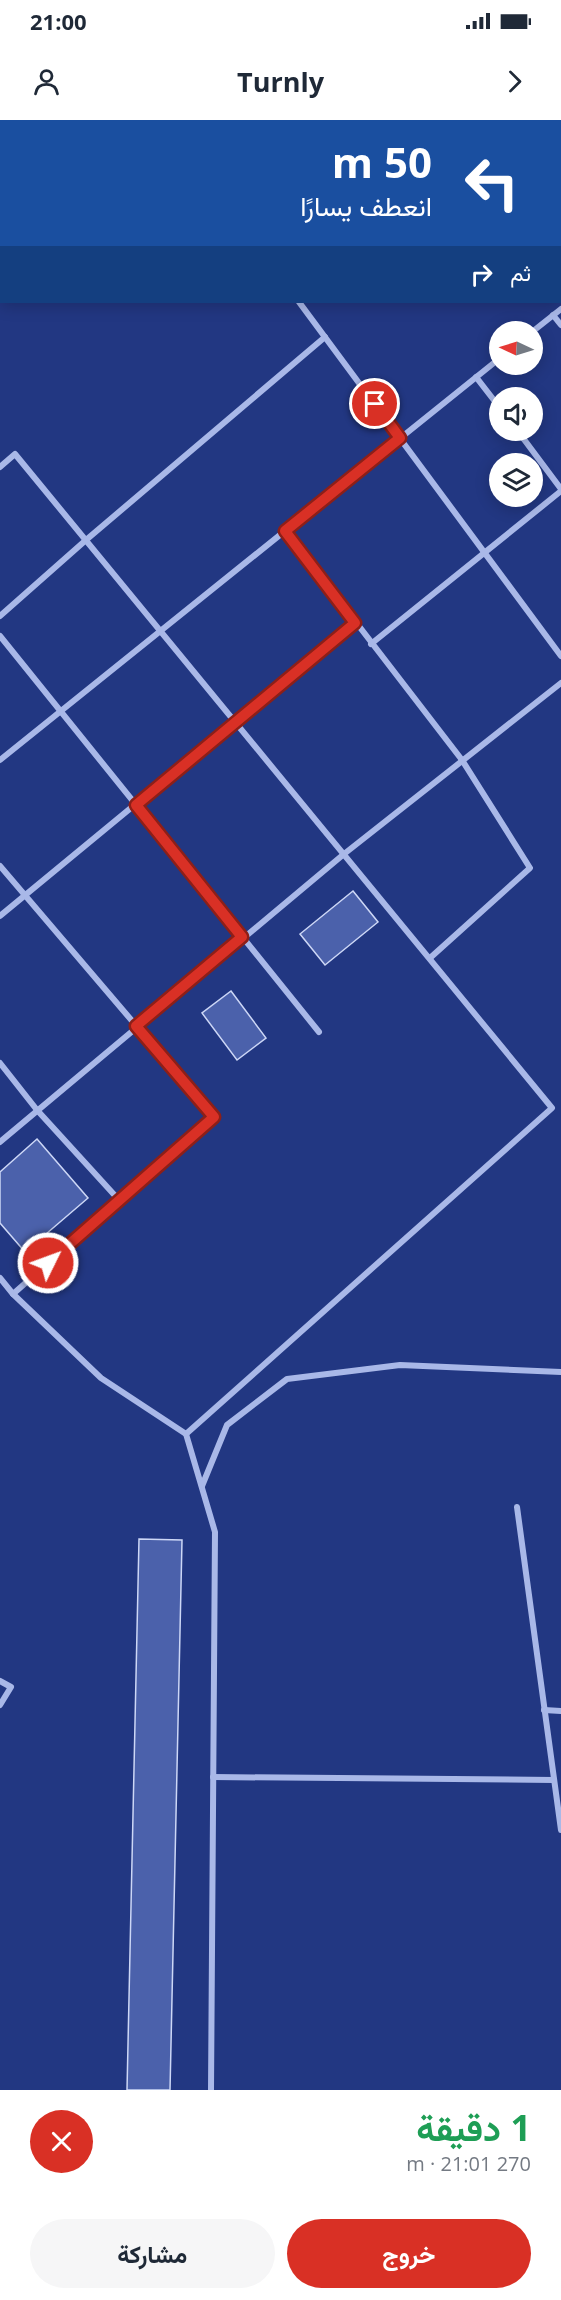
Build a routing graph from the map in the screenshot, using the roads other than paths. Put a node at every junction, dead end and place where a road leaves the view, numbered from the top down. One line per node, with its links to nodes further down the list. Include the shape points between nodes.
1 (300, 303): 6 (street)
2 (561, 309): 3 (street)
3 (553, 315): 4 (street); 5 (street)
4 (543, 323)
5 (561, 325)
6 (325, 337): 10 (street); 15 (street)
7 (489, 367): 8 (street)
8 (476, 377): 9 (street); 10 (street)
9 (489, 394)
10 (400, 438): 14 (street); 16 (street)
11 (525, 441): 13 (street)
12 (0, 467): 15 (street, via 15,454)
13 (561, 490): 16 (street)
14 (285, 531): 18 (street); 19 (street)
15 (86, 540): 17 (street); 19 (street)
16 (484, 552): 21 (street); 22 (street)
17 (0, 616)
18 (355, 623): 21 (street); 25 (street)
19 (160, 631): 24 (street); 25 (street)
20 (0, 636): 24 (street)
21 (371, 644): 27 (street)
22 (561, 656)
23 (561, 683): 27 (street)
24 (60, 711): 26 (street); 28 (street)
25 (236, 723): 28 (street); 29 (street)
26 (0, 760)
27 (462, 760): 29 (street); 34 (street, via 530,868)
28 (136, 805): 31 (street); 33 (street)
29 (344, 854): 33 (street); 34 (street)
30 (0, 866): 31 (street)
31 (26, 896): 32 (street); 35 (street)
32 (0, 916)
33 (242, 937): 35 (street); 36 (street)
34 (430, 958): 44 (street, via 552,1108)
35 (136, 1026): 38 (street); 40 (street, via 214,1117)
36 (319, 1032)
37 (0, 1064): 38 (street)
38 (37, 1110): 39 (street); 40 (street)
39 (0, 1142)
40 (119, 1200): 42 (street)
41 (0, 1278): 42 (street)
42 (13, 1294): 44 (street, via 100,1378)
43 (561, 1372): 45 (street, via 399,1365 287,1379 227,1425)
44 (186, 1434): 45 (street)
45 (201, 1487): 51 (street, via 215,1532)
46 (517, 1507): 49 (street)
47 (0, 1681): 48 (street, via 11,1687)
48 (0, 1705)
49 (544, 1710): 50 (street); 52 (street)
50 (561, 1711)
51 (213, 1777): 52 (street); 54 (street)
52 (554, 1780): 53 (street)
53 (561, 1830)
54 (211, 2090)

